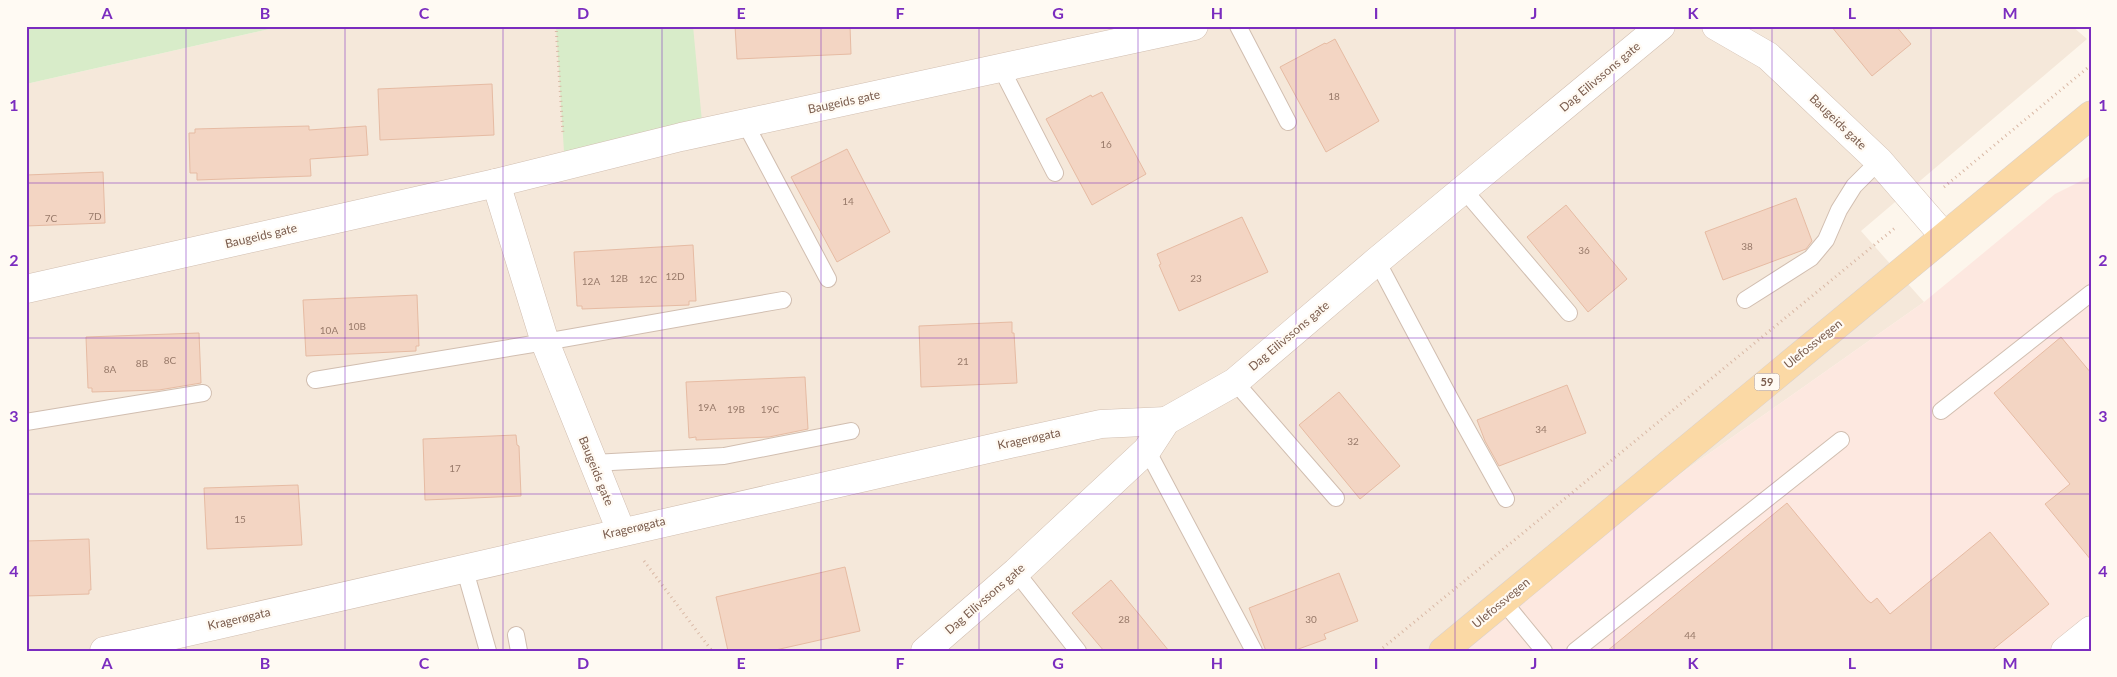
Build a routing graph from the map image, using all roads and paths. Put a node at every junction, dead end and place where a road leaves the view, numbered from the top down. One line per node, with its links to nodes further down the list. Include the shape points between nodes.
1 (556, 26): 12 (path, via 564,152)
2 (1194, 26): 7 (street, Baugeids gate)
3 (1238, 26): 9 (lane)
4 (1661, 26): 15 (street, Dag Eilivssons gate)
5 (1716, 26): 11 (street, Baugeids gate, via 1768,56)
6 (2091, 65): 16 (path)
7 (1001, 68): 10 (street, Baugeids gate); 13 (lane)
8 (2091, 115): 17 (main road, Ulefossvegen / 59)
9 (1288, 122)
10 (745, 123): 12 (street, Baugeids gate); 19 (lane)
11 (1879, 161): 16 (street, Baugeids gate); 23 (lane, via 1854,186 1826,240 1811,258)
12 (562, 167): 14 (street, Baugeids gate)
13 (1055, 173)
14 (496, 183): 20 (street, Baugeids gate); 25 (street, Baugeids gate)
15 (1464, 190): 18 (street, Dag Eilivssons gate); 24 (lane)
16 (1919, 208): 17 (street, Baugeids gate); 49 (path)
17 (1944, 236): 41 (main road, Ulefossvegen / 59)
18 (1377, 261): 27 (street, Dag Eilivssons gate); 37 (lane)
19 (828, 279)
20 (26, 288)
21 (2091, 293): 29 (lane)
22 (783, 300): 25 (lane)
23 (1745, 300)
24 (1569, 313)
25 (546, 342): 26 (lane); 35 (street, Baugeids gate)
26 (315, 380)
27 (1235, 382): 30 (street, Dag Eilivssons gate); 36 (lane)
28 (203, 393): 31 (lane)
29 (1941, 411)
30 (1166, 420): 34 (street, Dag Eilivssons gate); 38 (street, Kragerøgata, via 1101,424)
31 (26, 422)
32 (851, 431): 35 (lane, via 724,456)
33 (1841, 440): 52 (lane)
34 (1148, 450): 40 (street, Dag Eilivssons gate); 48 (lane)
35 (593, 464): 38 (street, Baugeids gate)
36 (1336, 498)
37 (1506, 499)
38 (621, 531): 39 (street, Kragerøgata); 45 (path)
39 (464, 567): 43 (street, Kragerøgata); 44 (lane)
40 (1016, 572): 46 (street, Dag Eilivssons gate); 47 (lane)
41 (1503, 601): 50 (main road, Ulefossvegen / 59); 51 (lane)
42 (2091, 630): 53 (street)
43 (108, 650)
44 (488, 651)
45 (712, 651)
46 (925, 651)
47 (1078, 651)
48 (1254, 651)
49 (1379, 651)
50 (1443, 651)
51 (1544, 651)
52 (1575, 651)
53 (2065, 651)

